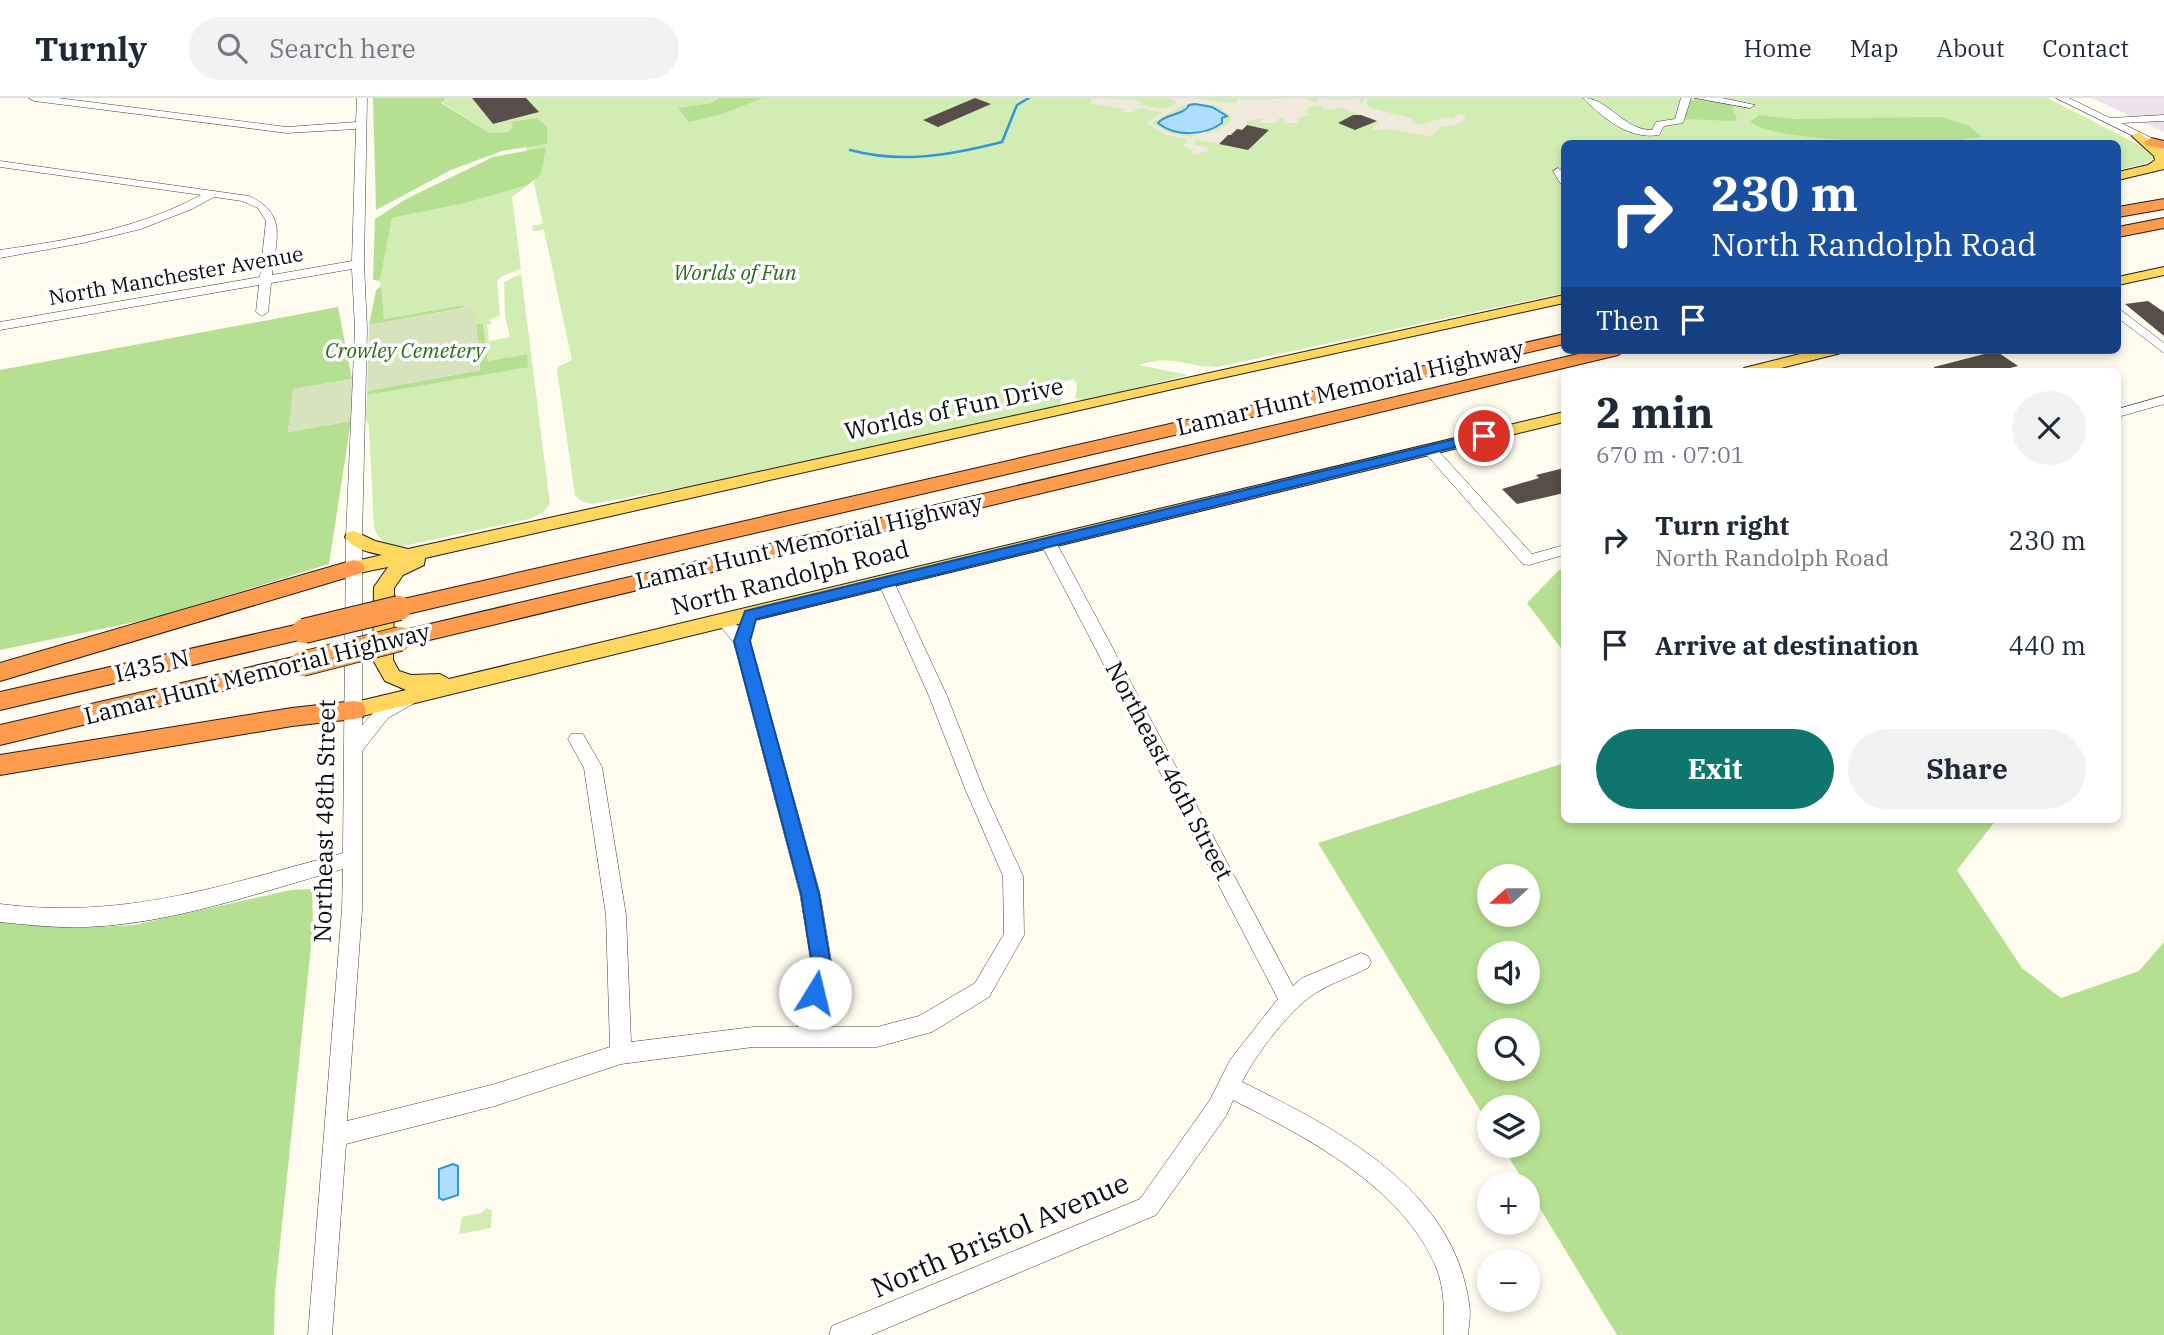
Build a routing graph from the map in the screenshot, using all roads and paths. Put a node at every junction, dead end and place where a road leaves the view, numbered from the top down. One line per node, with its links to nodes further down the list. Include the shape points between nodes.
1 (34, 98): 10 (street, via 287,130)
2 (362, 98): 10 (street, Northeast 48th Street)
3 (1588, 98): 11 (street, via 1623,128)
4 (1686, 98): 11 (street, via 1679,121 1660,124)
5 (1700, 98): 7 (street)
6 (2061, 98): 9 (street)
7 (1750, 105)
8 (2164, 118): 9 (street)
9 (2108, 121): 13 (street)
10 (361, 125): 25 (street, Northeast 48th Street)
11 (1655, 132): 12 (street)
12 (1664, 140)
13 (2154, 143): 16 (main road, via 2162,161)
14 (0, 164): 15 (street)
15 (13, 165): 17 (street); 19 (street)
16 (2160, 168): 18 (main road)
17 (0, 173)
18 (2121, 176)
19 (213, 193): 24 (street, via 189,208 132,229); 28 (street, via 245,198 262,206 271,218)
20 (2164, 204): 21 (highway)
21 (2121, 211)
22 (2164, 223): 23 (highway)
23 (2121, 231)
24 (0, 254)
25 (358, 264): 28 (street, North Manchester Avenue); 42 (street, Northeast 48th Street, via 361,329)
26 (2164, 271): 27 (main road)
27 (2121, 280)
28 (266, 281): 30 (street); 32 (street, North Manchester Avenue)
29 (1561, 300): 43 (main road, Worlds of Fun Drive)
30 (262, 312)
31 (2121, 314): 34 (street)
32 (0, 326)
33 (1561, 340): 51 (highway, Lamar Hunt Memorial Highway, bridge)
34 (2164, 349)
35 (1601, 354): 58 (highway, Lamar Hunt Memorial Highway, bridge)
36 (1819, 354): 37 (main road)
37 (1762, 368)
38 (2164, 400): 39 (street)
39 (2121, 412)
40 (1561, 417): 41 (main road, North Randolph Road)
41 (1430, 450): 44 (main road, North Randolph Road); 45 (street, via 1529,561)
42 (354, 537): 46 (main road, via 369,547); 47 (street, Northeast 48th Street)
43 (465, 541): 46 (main road, Worlds of Fun Drive); 54 (main road, via 389,578 384,587 383,660 392,676 409,682)
44 (1048, 542): 48 (main road, North Randolph Road); 65 (street, Northeast 46th Street)
45 (1561, 551)
46 (407, 555): 47 (main road, Worlds of Fun Drive)
47 (354, 568): 53 (highway); 57 (street, Northeast 48th Street)
48 (886, 582): 49 (main road, North Randolph Road); 66 (street, via 1013,876 1014,935 982,990 924,1025 877,1037)
49 (750, 615): 50 (main road, North Randolph Road); 52 (street)
50 (724, 621): 52 (street); 54 (main road, North Randolph Road)
51 (304, 631): 56 (highway, I435 N)
52 (742, 641): 66 (street, via 810,894 822,966)
53 (0, 671)
54 (492, 677): 55 (main road, North Randolph Road)
55 (408, 699): 57 (main road, North Randolph Road); 60 (street, via 382,713)
56 (0, 701)
57 (354, 710): 60 (street, Northeast 48th Street); 61 (highway)
58 (0, 735)
59 (577, 739): 67 (street, via 593,767 616,915)
60 (355, 748): 62 (street, Northeast 48th Street)
61 (0, 765)
62 (350, 859): 63 (street, via 125,914 42,918); 69 (street, Northeast 48th Street, via 352,909)
63 (0, 913)
64 (1361, 962): 65 (street, North Bristol Avenue, via 1309,985)
65 (1290, 1001): 68 (street, North Bristol Avenue, via 1256,1041)
66 (806, 1037): 67 (street, via 753,1037)
67 (621, 1055): 69 (street, via 495,1095)
68 (1228, 1086): 71 (street, North Bristol Avenue, via 1218,1108 1148,1207); 72 (street, via 1295,1119 1363,1166 1419,1217 1450,1272 1457,1303)
69 (333, 1136): 70 (street, Northeast 48th Street)
70 (320, 1335)
71 (841, 1335)
72 (1456, 1335)

